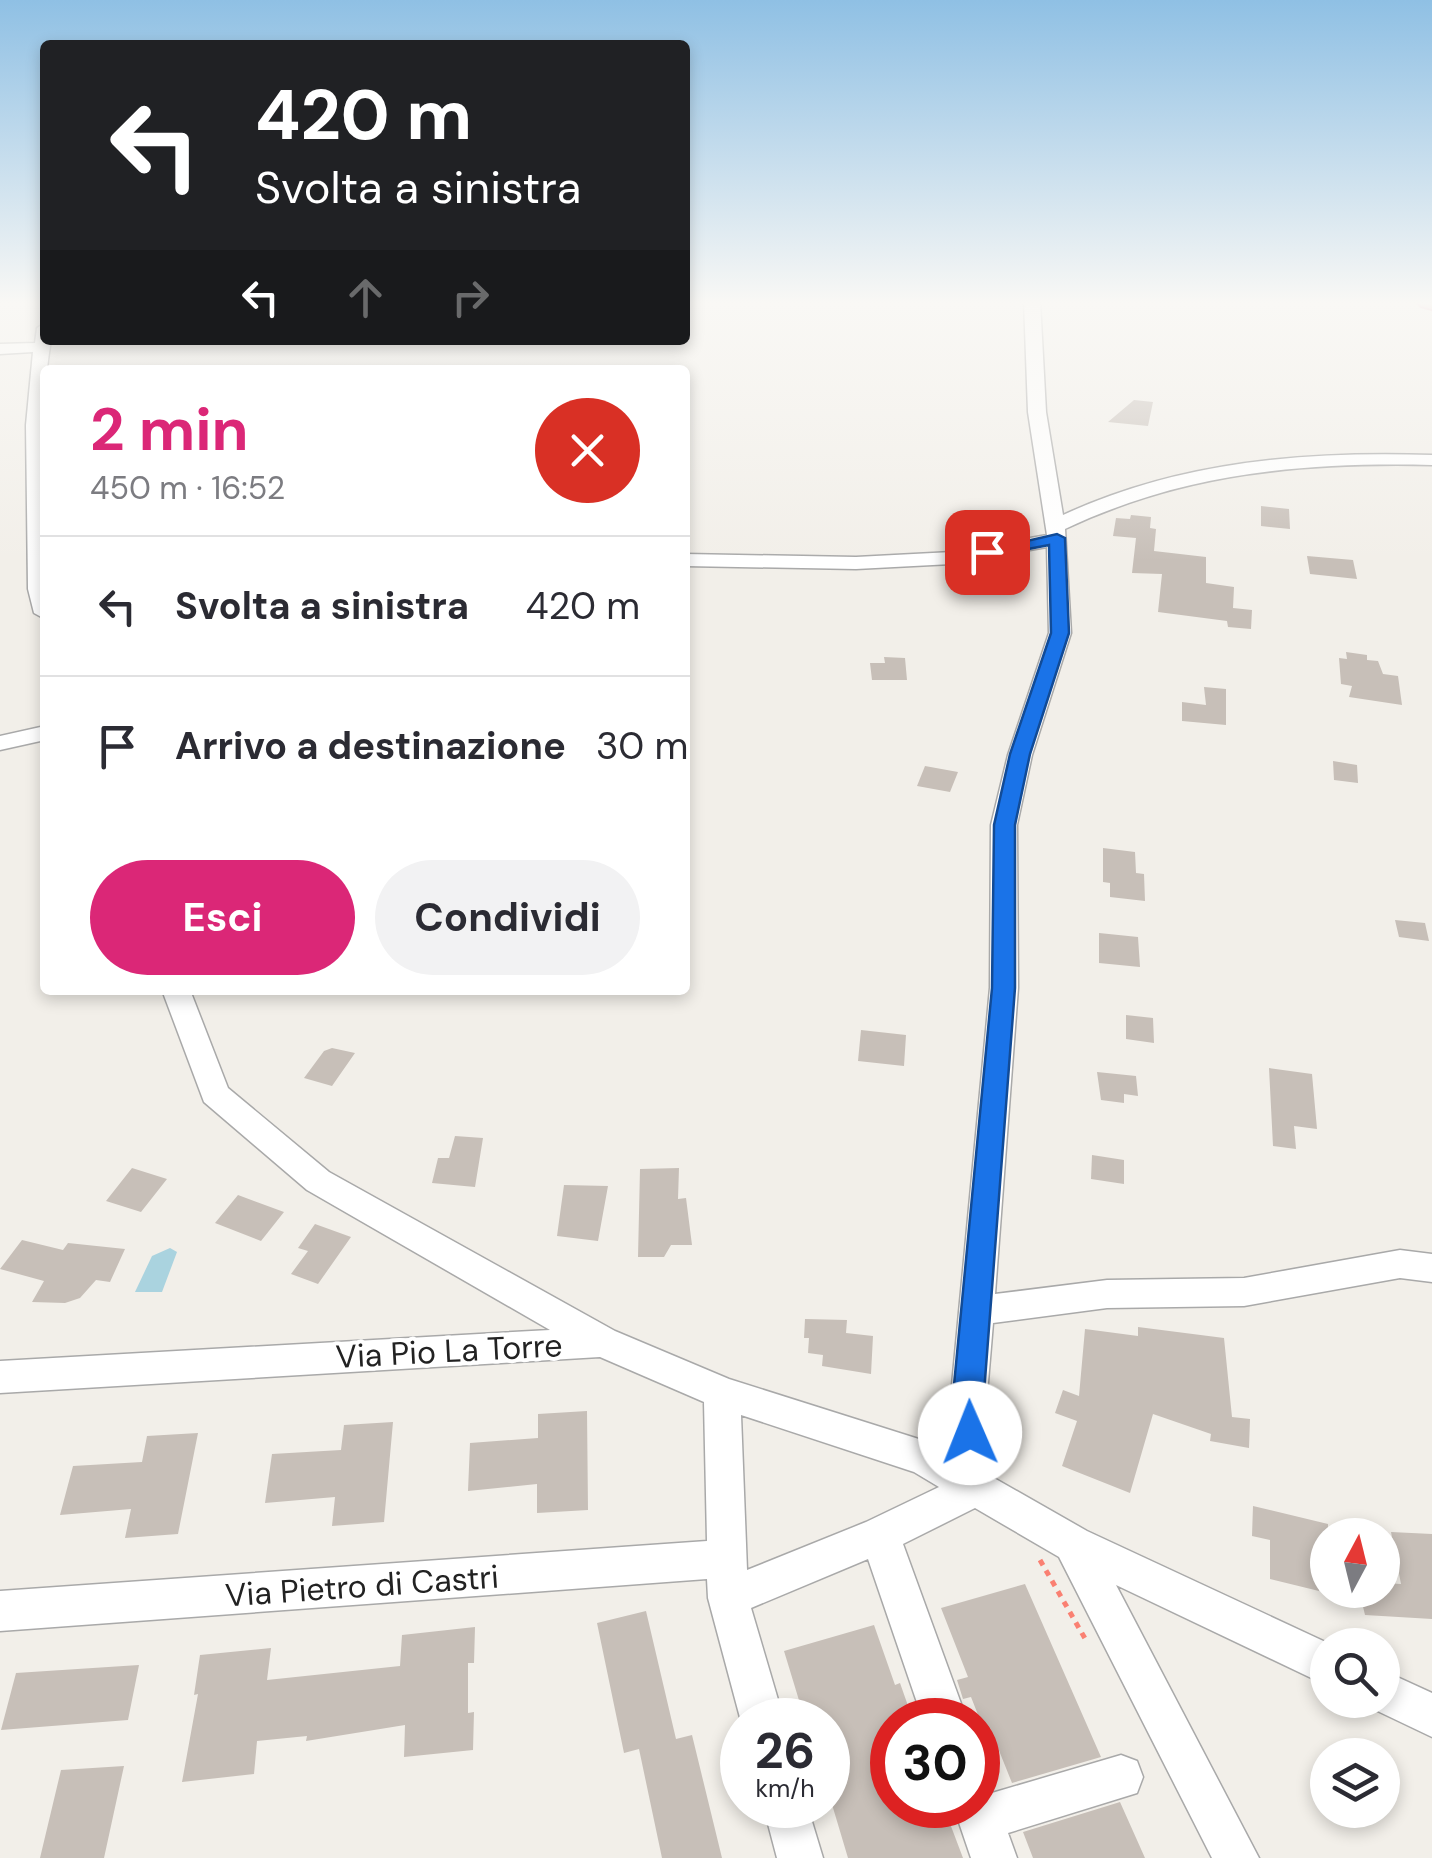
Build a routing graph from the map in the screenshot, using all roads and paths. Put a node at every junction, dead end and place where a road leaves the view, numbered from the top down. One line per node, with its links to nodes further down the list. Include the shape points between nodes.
1 (39, 388): 6 (street)
2 (1037, 388): 4 (street)
3 (1432, 460): 4 (street, via 1307,459 1216,470 1150,485)
4 (1056, 532): 5 (street, via 952,558); 11 (street, via 1060,633 1004,825 1004,988)
5 (690, 560)
6 (40, 597)
7 (40, 734): 8 (street)
8 (0, 743)
9 (178, 995): 12 (street, via 215,1094 318,1180)
10 (1432, 1268): 11 (street, via 1400,1264 1244,1292 1107,1294)
11 (976, 1311): 15 (street, via 968,1406)
12 (602, 1342): 13 (street, Via Pio La Torre); 14 (street, Via Pio La Torre)
13 (0, 1377)
14 (722, 1393): 15 (street, Via Pio La Torre, via 924,1458); 18 (street)
15 (976, 1488): 16 (street, Via Pietro di Castri); 17 (street, Via Pio La Torre)
16 (880, 1534): 18 (street, Via Pietro di Castri); 23 (street)
17 (1055, 1551): 20 (street, Via Pio La Torre); 21 (path); 30 (street)
18 (726, 1579): 19 (street, Via Pietro di Castri); 22 (street)
19 (0, 1611)
20 (1310, 1657)
21 (1096, 1658)
22 (756, 1698)
23 (937, 1698)
24 (1400, 1700): 25 (street)
25 (1432, 1715)
26 (1121, 1777): 27 (street)
27 (1000, 1821)
28 (792, 1828): 29 (street)
29 (800, 1858)
30 (1236, 1858)

